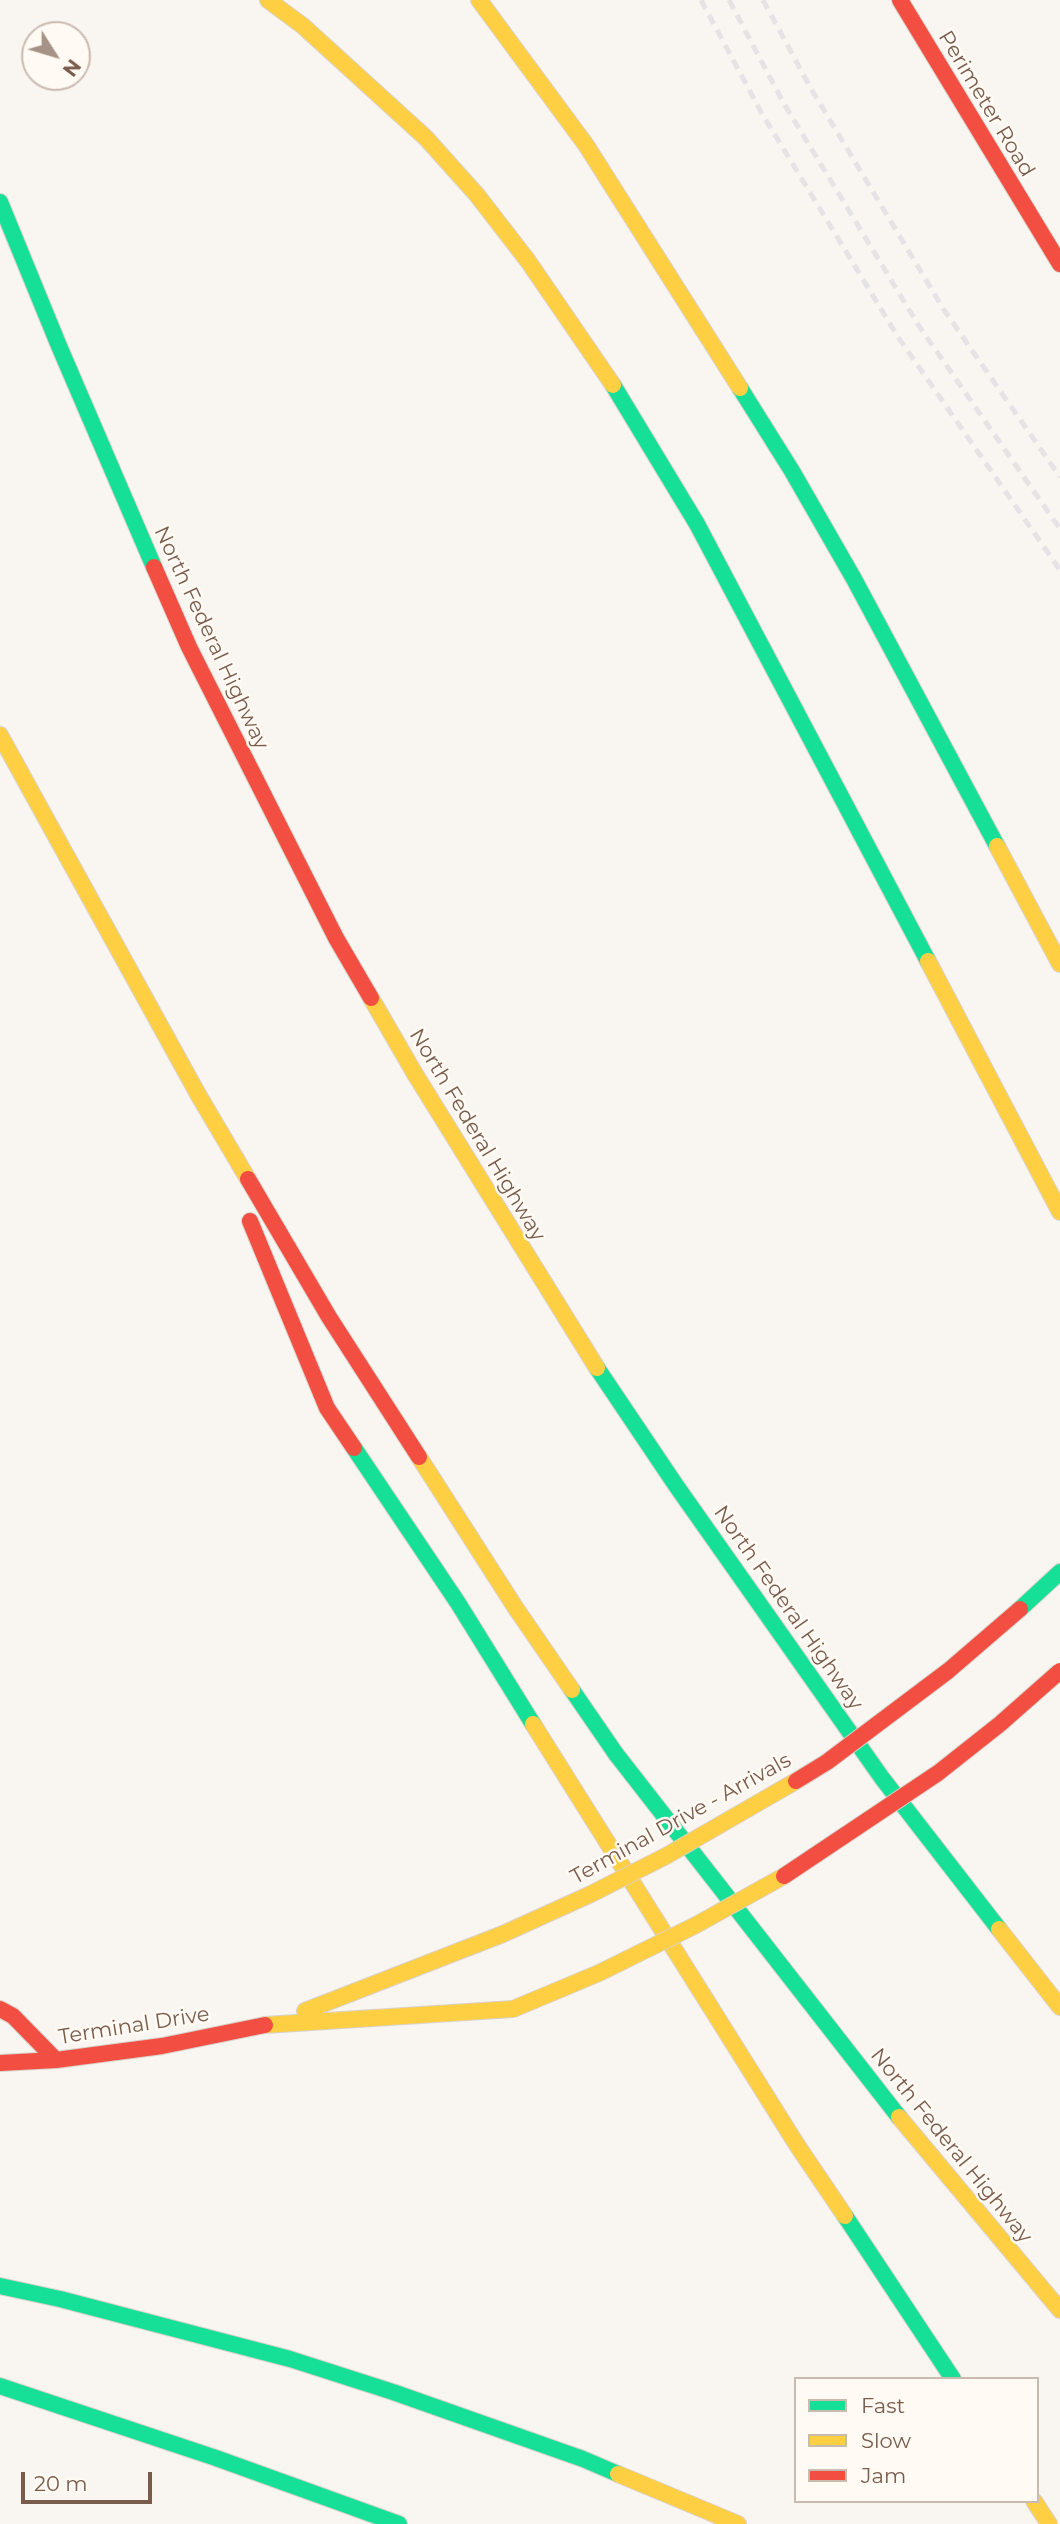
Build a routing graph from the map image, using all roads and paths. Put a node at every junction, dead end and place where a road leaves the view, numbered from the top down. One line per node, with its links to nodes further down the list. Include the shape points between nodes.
1 (268, 0): 9 (main road, via 426,138 528,261 614,386 703,536)
2 (479, 0): 7 (main road, via 586,145 792,471)
3 (900, 0): 5 (main road, Perimeter Road)
4 (0, 202): 12 (main road, North Federal Highway, via 189,647 336,938 415,1074 584,1349 675,1484 882,1778)
5 (1060, 264)
6 (0, 735): 8 (main road, North Federal Highway)
7 (1060, 964)
8 (199, 1096): 18 (main road, North Federal Highway, via 329,1317 515,1607 616,1754 824,2023); 19 (main road, via 327,1408 458,1603 797,2145)
9 (1060, 1212)
10 (1060, 1572): 14 (main road, Terminal Drive - Arrivals, bridge, via 948,1671 827,1762 757,1805 666,1856 503,1934)
11 (1060, 1671): 14 (main road, bridge, via 939,1773 854,1831 774,1882 599,1973 513,2009)
12 (1060, 2007)
13 (0, 2009): 15 (main road, via 13,2016)
14 (274, 2023): 15 (main road, Terminal Drive, via 162,2046)
15 (56, 2060): 16 (main road, Terminal Drive)
16 (0, 2063)
17 (0, 2286): 23 (main road, via 276,2356 393,2392 583,2459)
18 (1060, 2310)
19 (952, 2377)
20 (0, 2386): 22 (main road)
21 (1035, 2503): 24 (main road)
22 (399, 2524)
23 (738, 2524)
24 (1049, 2524)

